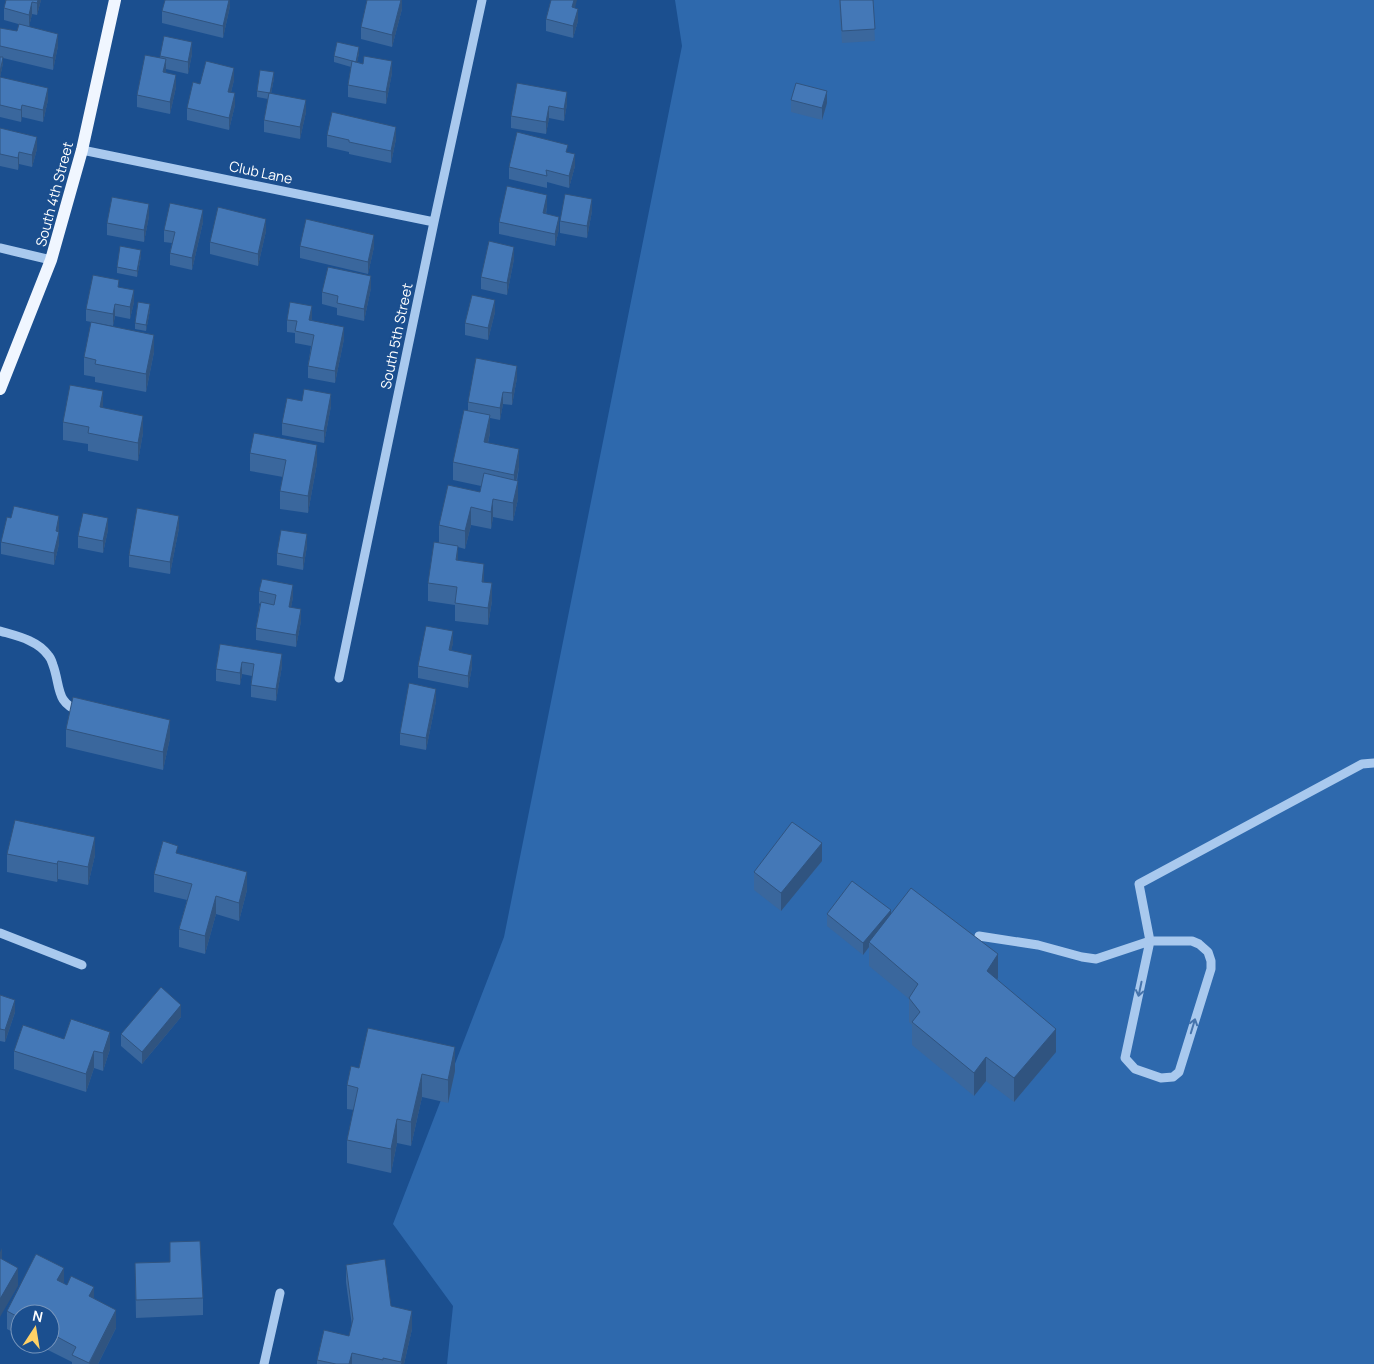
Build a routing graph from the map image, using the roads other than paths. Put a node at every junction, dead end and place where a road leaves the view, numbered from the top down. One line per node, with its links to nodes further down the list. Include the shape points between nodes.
1 (115, 0): 3 (main road, South 4th Street)
2 (482, 0): 4 (street, South 5th Street)
3 (82, 150): 4 (street, Club Lane); 6 (main road, South 4th Street)
4 (434, 222): 9 (street, South 5th Street)
5 (0, 248): 6 (street)
6 (52, 260): 7 (main road, South 4th Street)
7 (0, 389)
8 (0, 631): 10 (street, via 37,645 49,656 62,699 71,708)
9 (339, 678)
10 (89, 714)
11 (1374, 763): 14 (street, via 1362,764 1139,884)
12 (0, 933): 15 (street)
13 (979, 936): 14 (street, via 1038,945 1096,959)
14 (1150, 941): 14 (street, one-way to 14, via 1125,1058 1135,1069 1161,1078 1173,1077 1179,1072 1211,961 1208,952 1192,941)
15 (82, 964)
16 (280, 1293): 17 (street)
17 (264, 1364)

